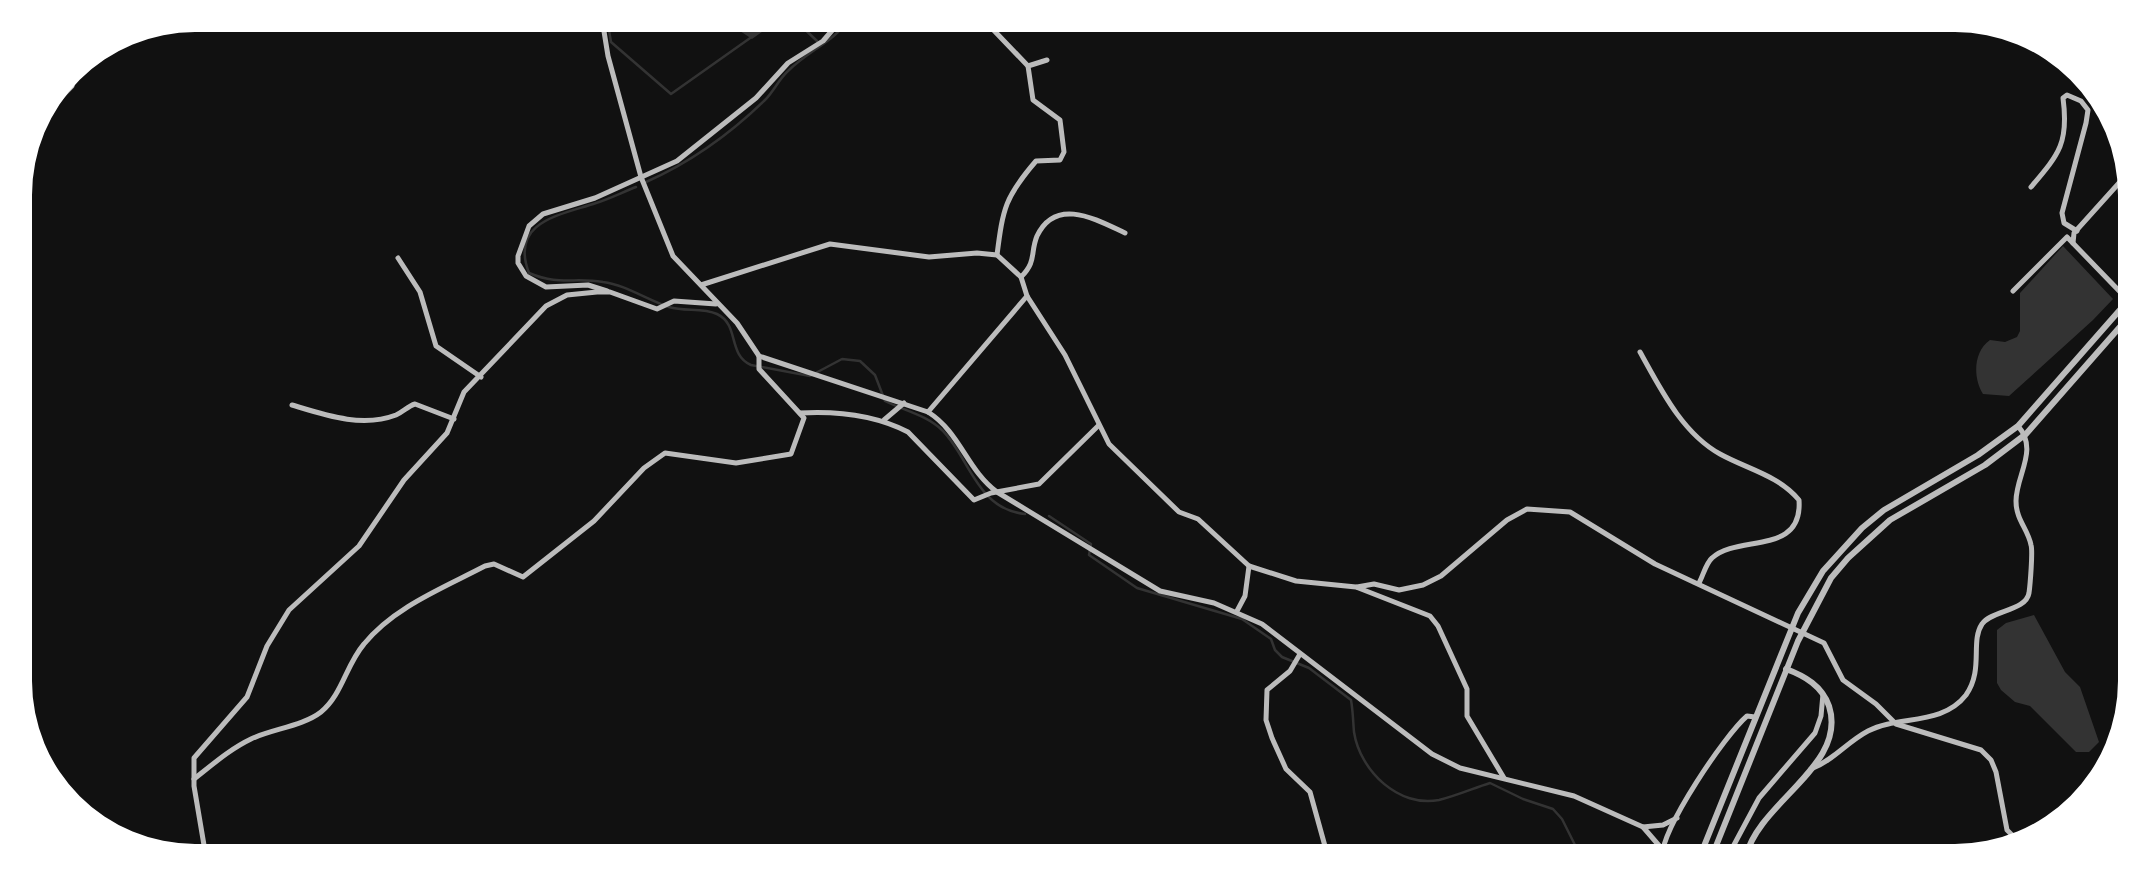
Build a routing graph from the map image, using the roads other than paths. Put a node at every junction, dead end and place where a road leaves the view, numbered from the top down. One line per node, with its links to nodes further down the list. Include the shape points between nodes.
1 (604, 32): 6 (street)
2 (830, 32): 6 (street, via 788,63 756,98 692,151)
3 (995, 32): 5 (street)
4 (1047, 60): 5 (street)
5 (1028, 66): 12 (street, via 1033,100 1060,120 1064,152 1056,161 1038,159 1012,190)
6 (641, 177): 15 (street, via 665,242); 18 (street, via 543,215 525,232 518,256 526,276 545,287 588,285)
7 (2117, 185): 9 (street)
8 (2031, 187): 9 (street, via 2066,135 2063,98 2067,95 2081,101 2088,110 2086,123 2062,213 2064,223)
9 (2077, 231): 11 (street)
10 (1125, 233): 14 (street, via 1082,214 1063,213 1037,237 1031,265)
11 (2074, 244): 16 (street, via 2067,237); 17 (street)
12 (997, 255): 14 (street); 15 (street, via 929,257 830,244)
13 (398, 258): 25 (street, via 420,292 436,346)
14 (1021, 277): 19 (street)
15 (701, 285): 20 (street)
16 (2013, 291)
17 (2118, 291)
18 (610, 292): 20 (street, via 661,308 668,302); 25 (street, via 555,299)
19 (1027, 296): 28 (street); 32 (street, via 1065,355)
20 (716, 304): 24 (street, via 737,323)
21 (2118, 309): 33 (street)
22 (2118, 329): 34 (street)
23 (1640, 352): 37 (street, via 1683,421 1703,441 1764,472 1799,500 1797,522 1788,532 1711,558)
24 (759, 363): 27 (street, via 815,373); 29 (street)
25 (481, 377): 30 (street, via 460,398)
26 (292, 405): 30 (street, via 363,420 398,414 415,404)
27 (901, 406): 28 (street); 31 (street)
28 (928, 412): 35 (street, via 950,431)
29 (800, 414): 31 (street, via 825,412); 48 (street, via 804,418 791,454 736,463 665,453 644,468 594,521 523,577 494,564 485,566 409,607 381,625 362,646 332,702 318,714 252,738)
30 (454, 419): 48 (street, via 359,546 289,610 267,646 247,697 194,758)
31 (884, 420): 35 (street, via 908,432 969,498)
32 (1098, 426): 35 (street, via 1039,484); 36 (street, via 1109,444 1179,512 1198,520)
33 (2018, 426): 34 (street); 41 (street, via 1861,528 1810,591)
34 (2026, 434): 42 (street, via 1984,465 1921,500 1847,558 1807,621); 45 (street, via 2027,457 2016,517 2032,546 2029,595 2023,603 1983,623 1977,636 1979,661 1965,696 1943,712)
35 (991, 494): 39 (street, via 1160,592)
36 (1249, 566): 38 (street, via 1296,581); 39 (street, via 1245,596)
37 (1699, 583): 38 (street, via 1655,564 1570,512 1527,509 1423,585 1399,590 1374,584); 45 (street, via 1824,643 1843,680)
38 (1356, 587): 47 (street, via 1425,613 1438,626 1468,690 1467,716)
39 (1237, 611): 40 (street)
40 (1300, 654): 47 (street, via 1432,754 1460,768); 53 (street, via 1267,690 1266,720 1286,769 1310,792)
41 (1777, 666): 42 (street); 44 (street)
42 (1787, 669): 43 (street); 57 (street)
43 (1823, 694): 46 (street, via 1831,715 1831,737); 58 (street, via 1815,733 1759,798)
44 (1755, 717): 49 (street, via 1747,716 1727,736); 56 (street)
45 (1896, 724): 46 (street, via 1869,731 1829,762); 51 (street, via 1981,750 1991,760)
46 (1809, 770): 59 (street)
47 (1504, 778): 50 (street, via 1574,796)
48 (194, 779): 52 (street)
49 (1677, 817): 50 (street, via 1663,825); 55 (street)
50 (1643, 827): 54 (street)
51 (2011, 834)
52 (204, 844)
53 (1325, 844)
54 (1658, 844)
55 (1664, 844)
56 (1705, 844)
57 (1717, 844)
58 (1734, 844)
59 (1751, 844)

